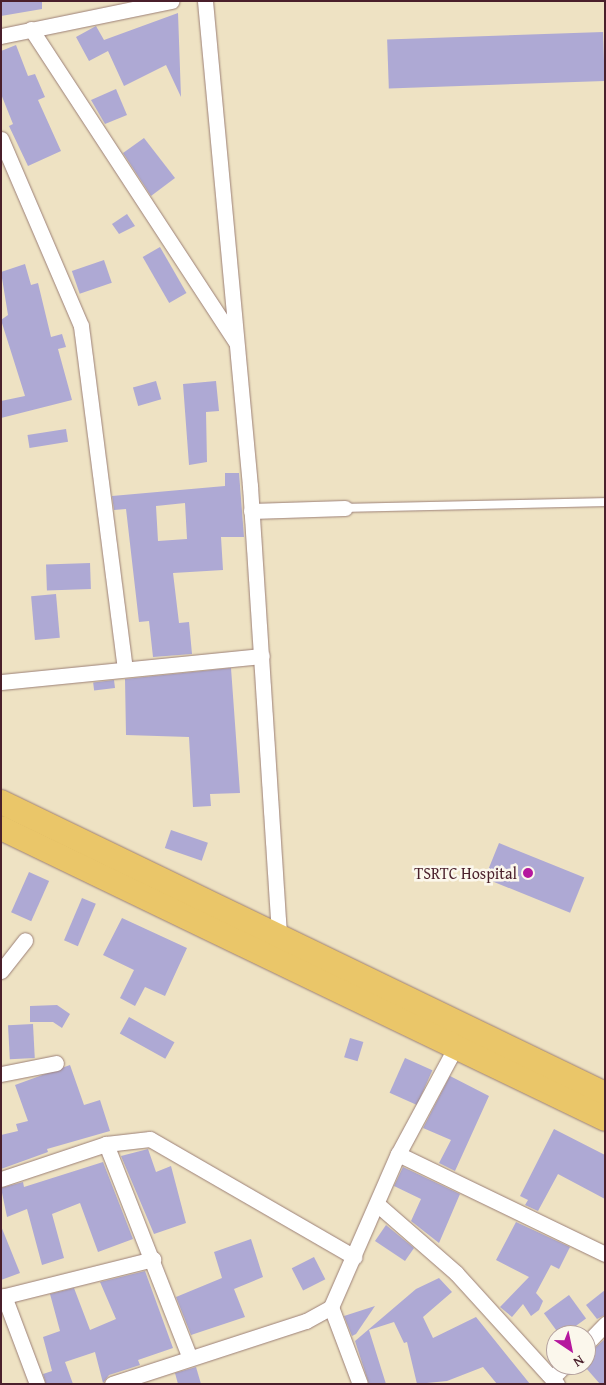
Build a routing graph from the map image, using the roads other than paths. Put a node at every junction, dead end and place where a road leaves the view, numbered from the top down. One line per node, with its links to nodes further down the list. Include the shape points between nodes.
1 (171, 1): 3 (street)
2 (205, 1): 6 (street)
3 (31, 30): 4 (street); 6 (street)
4 (1, 36)
5 (1, 139): 11 (street, via 81,326)
6 (237, 343): 9 (street)
7 (605, 502): 8 (lane)
8 (345, 508): 9 (street)
9 (251, 511): 10 (street)
10 (262, 656): 11 (street); 15 (street)
11 (125, 668): 12 (street)
12 (1, 682)
13 (1, 802): 15 (highway)
14 (1, 828): 18 (highway)
15 (279, 937): 21 (highway)
16 (25, 940): 17 (street)
17 (1, 971)
18 (455, 1048): 22 (highway); 24 (street)
19 (56, 1063): 20 (street)
20 (2, 1070)
21 (605, 1094)
22 (605, 1119)
23 (106, 1144): 25 (street); 28 (street, via 150,1139); 29 (street)
24 (398, 1154): 26 (street); 27 (street)
25 (1, 1179)
26 (377, 1204): 28 (street); 35 (street, via 456,1273)
27 (605, 1254)
28 (354, 1257): 31 (street)
29 (153, 1259): 30 (street); 34 (street)
30 (3, 1297): 36 (street)
31 (331, 1307): 34 (street, via 306,1320); 38 (street)
32 (605, 1324): 33 (street)
33 (596, 1333)
34 (189, 1356): 37 (street)
35 (555, 1381)
36 (37, 1384)
37 (112, 1384)
38 (360, 1384)

